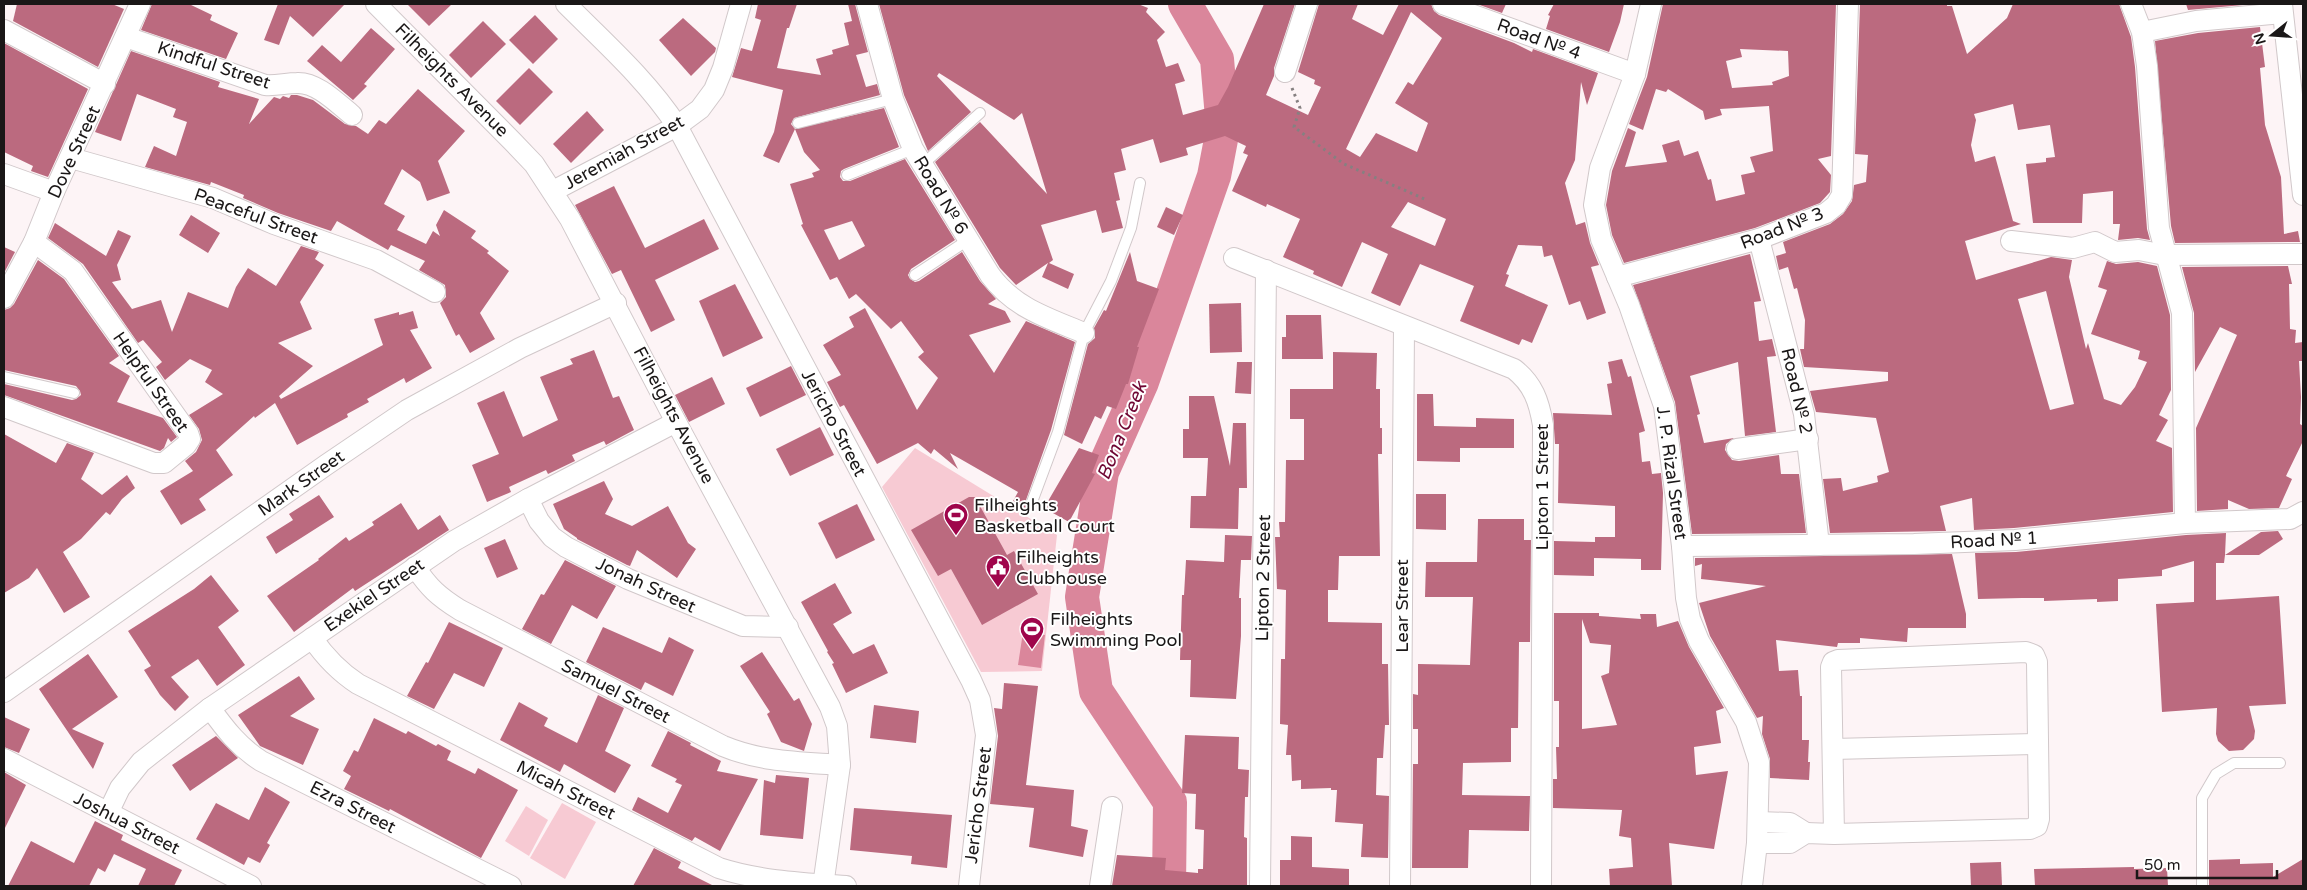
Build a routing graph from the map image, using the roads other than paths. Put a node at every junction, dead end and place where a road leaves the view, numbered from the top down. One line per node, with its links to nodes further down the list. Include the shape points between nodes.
1 (140, 4): 14 (street, Dove Street)
2 (376, 4): 28 (street, Filheights Avenue, via 534,164)
3 (566, 4): 22 (street, Jericho Street, via 640,78)
4 (741, 4): 22 (street, Jeremiah Street, via 714,90 700,109)
5 (867, 4): 18 (street, Road № 6)
6 (1306, 4): 15 (street)
7 (1444, 4): 16 (street, Road № 4)
8 (1651, 4): 16 (street, J. P. Rizal Street)
9 (1848, 4): 31 (street, Road № 3, via 1842,195 1836,206 1826,213)
10 (2131, 4): 13 (street)
11 (2282, 8): 13 (street); 30 (street)
12 (4, 30): 17 (street)
13 (2142, 32): 36 (street, via 2148,66 2159,228)
14 (126, 37): 17 (street, Dove Street); 20 (street, Kindful Street, via 265,85 306,83)
15 (1285, 72)
16 (1635, 74): 40 (street, J. P. Rizal Street, via 1595,187 1596,222)
17 (105, 84): 24 (street, Dove Street)
18 (893, 99): 21 (lane); 23 (street, Road № 6)
19 (980, 113): 23 (lane)
20 (352, 114)
21 (798, 123)
22 (677, 126): 28 (street, Jeremiah Street); 78 (street, Jericho Street, via 980,700 986,735)
23 (918, 157): 26 (lane); 32 (street, Road № 6)
24 (71, 158): 29 (street, Dove Street); 41 (street, Peaceful Street, via 212,198 376,260)
25 (4, 174): 29 (street)
26 (847, 175)
27 (1140, 183): 45 (lane, via 1131,228 1111,281)
28 (553, 191): 43 (street, Filheights Avenue)
29 (54, 192): 34 (street, Dove Street)
30 (2303, 196)
31 (1759, 239): 40 (street, Road № 3); 50 (street, Road № 2)
32 (968, 240): 39 (lane); 45 (street, Road № 6, via 1000,290 1014,302)
33 (2011, 241): 36 (street, via 2073,248 2095,242 2115,252 2139,250)
34 (34, 242): 42 (street, Dove Street); 48 (street, Helpful Street, via 73,271 190,439 164,463 154,463)
35 (2303, 254): 36 (street)
36 (2165, 255): 55 (street, via 2182,314)
37 (1234, 258): 38 (street, Lipton 1 Street)
38 (1266, 270): 44 (street, Lipton 1 Street); 80 (street, Lipton 2 Street)
39 (915, 275)
40 (1617, 277): 57 (street, J. P. Rizal Street, via 1664,406)
41 (435, 292)
42 (4, 298)
43 (616, 303): 49 (street, Filheights Avenue); 61 (street, Mark Street, via 520,348 407,410)
44 (1404, 326): 81 (street, Lear Street); 82 (street, Lipton 1 Street, via 1514,369 1535,392 1540,408 1543,425)
45 (1084, 333): 53 (lane, via 1058,432)
46 (4, 377): 47 (lane)
47 (74, 393)
48 (4, 407)
49 (676, 422): 52 (street, Exekiel Street); 59 (street, Filheights Avenue)
50 (1808, 438): 51 (street); 56 (street, Road № 2)
51 (1737, 449)
52 (528, 499): 58 (street, Exekiel Street); 59 (street, Jonah Street, via 552,537 628,579 743,626)
53 (1032, 502)
54 (2303, 512): 55 (street, Road № 1, via 2290,520)
55 (2185, 523): 56 (street, Road № 1, via 2015,540)
56 (1819, 545): 57 (street, Road № 1)
57 (1682, 546): 70 (street, J. P. Rizal Street, via 1690,619 1699,641 1746,722 1760,762)
58 (415, 567): 60 (street, Exekiel Street); 67 (street, Samuel Street, via 439,598 723,746 768,760)
59 (788, 627): 67 (street, Filheights Avenue, via 830,707 837,726)
60 (312, 638): 62 (street, Exekiel Street); 74 (street, Micah Street, via 342,674 358,684 719,868 739,875)
61 (4, 692)
62 (210, 708): 69 (street, Exekiel Street, via 141,762 120,788); 76 (street, Ezra Street, via 245,751 261,761)
63 (2038, 744): 64 (street); 64 (street, via 2037,662 2034,655 2026,652 1833,662); 72 (street, via 2037,826 2030,829)
64 (1833, 749): 72 (street)
65 (4, 759): 69 (street, Joshua Street)
66 (2280, 763): 84 (lane, via 2234,763 2216,774 2202,798)
67 (840, 765): 74 (street, Filheights Avenue)
68 (1112, 807): 79 (street)
69 (108, 813): 75 (street, Joshua Street)
70 (1758, 822): 71 (street, via 1790,823); 73 (street, J. P. Rizal Street)
71 (1806, 834): 72 (street); 73 (street, via 1790,844)
72 (1834, 834)
73 (1757, 842): 83 (street, J. P. Rizal Street)
74 (823, 885): 77 (street, Micah Street)
75 (251, 886)
76 (511, 886)
77 (846, 886)
78 (969, 886)
79 (1100, 886)
80 (1260, 886)
81 (1400, 886)
82 (1541, 886)
83 (1752, 886)
84 (2202, 886)

